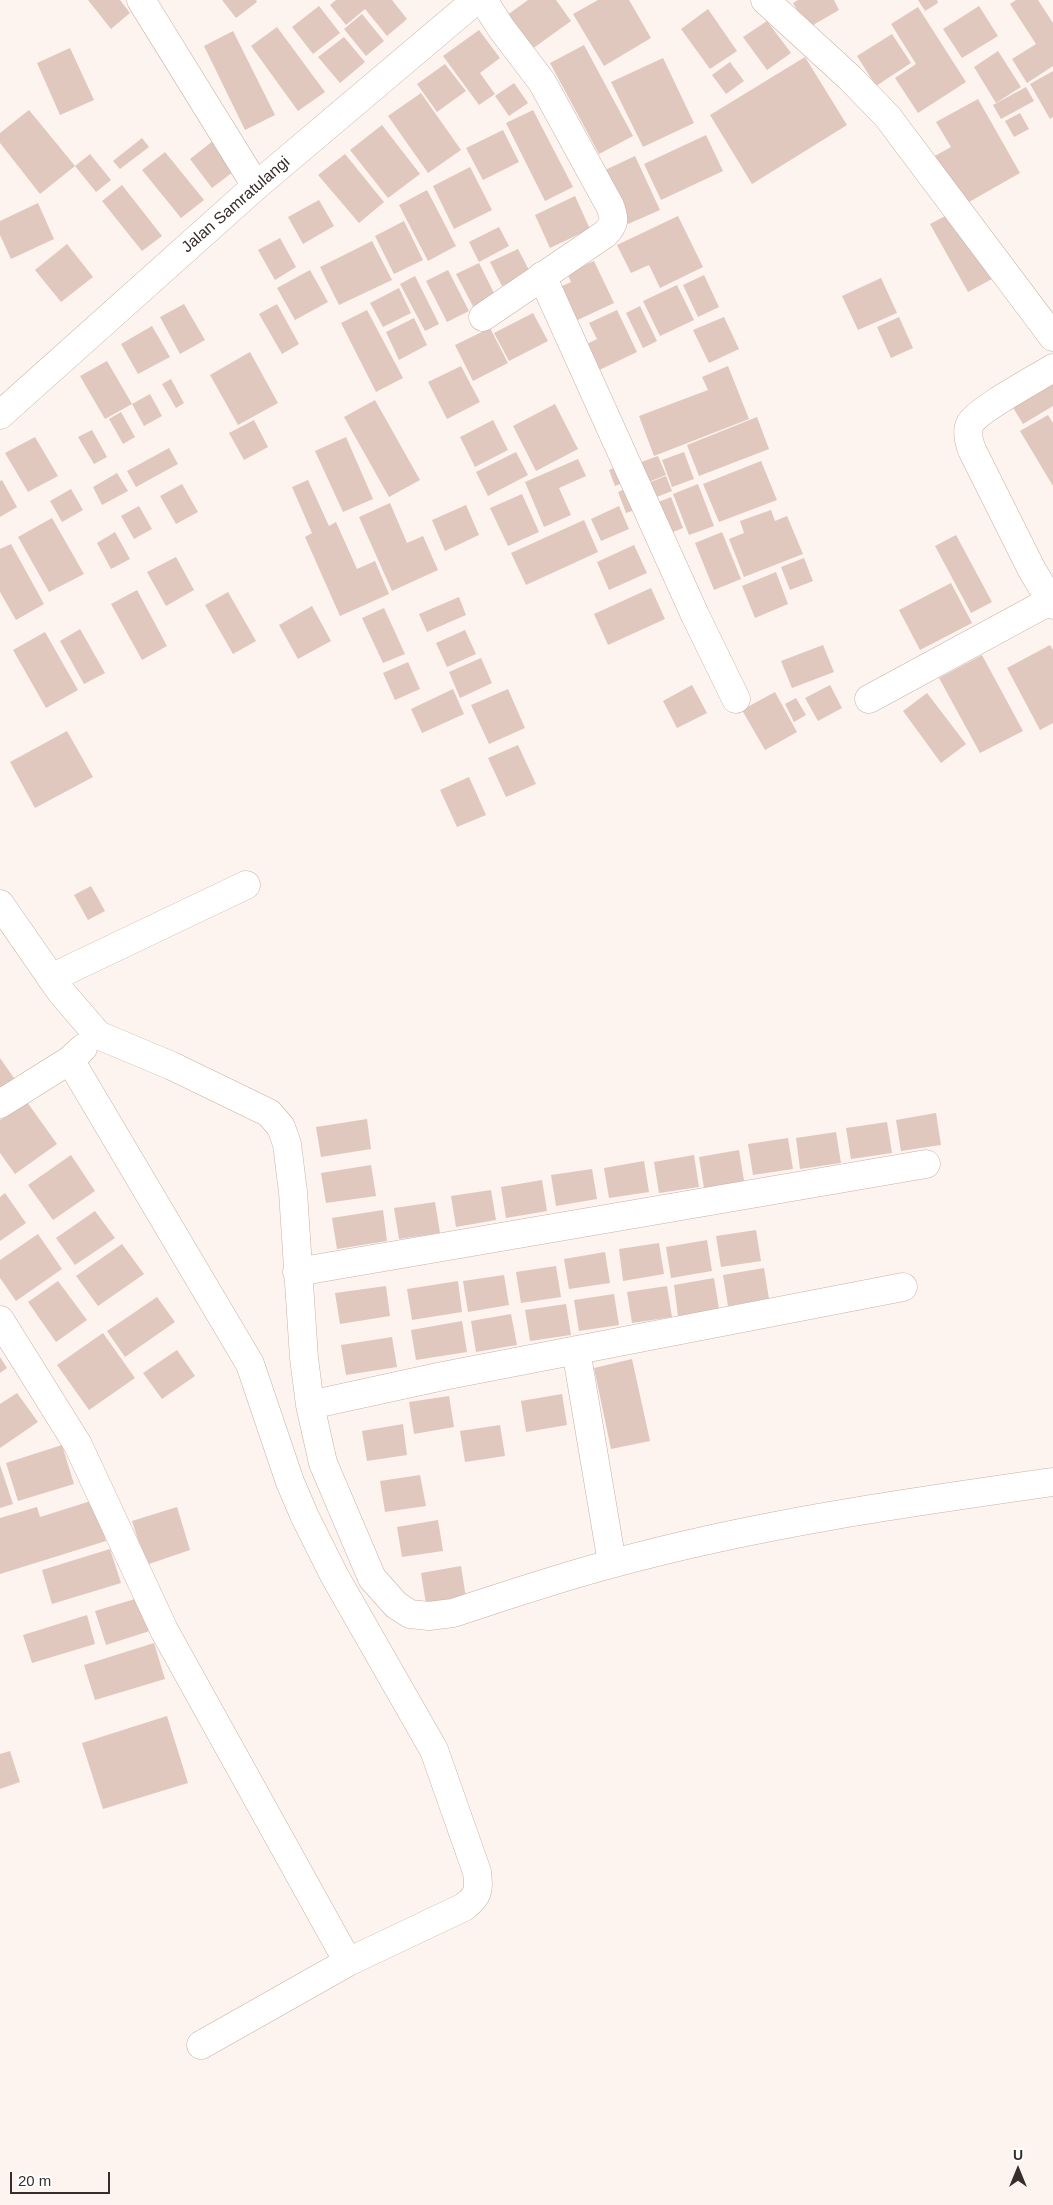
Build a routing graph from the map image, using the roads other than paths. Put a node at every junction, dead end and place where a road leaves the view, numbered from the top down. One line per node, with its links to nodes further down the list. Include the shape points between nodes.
1 (141, 0): 5 (street)
2 (476, 0): 5 (street, Jalan Samratulangi)
3 (483, 0): 6 (street, via 542,82 615,220 605,234)
4 (765, 0): 8 (street, via 887,116)
5 (256, 186): 10 (street, Jalan Samratulangi)
6 (542, 276): 7 (street); 12 (street)
7 (483, 316)
8 (1053, 337)
9 (1053, 368): 11 (street, via 981,412 970,424 968,437 1032,570)
10 (0, 415)
11 (1052, 603): 13 (street)
12 (736, 699)
13 (869, 699)
14 (246, 885): 16 (street)
15 (0, 904): 16 (street)
16 (51, 978): 17 (street)
17 (98, 1035): 18 (street); 21 (street, via 172,1066 269,1113 281,1127 287,1144 293,1192)
18 (70, 1060): 19 (street); 28 (street, via 250,1364 305,1517 334,1575 434,1750 477,1872 479,1888 476,1897 464,1906)
19 (0, 1104)
20 (926, 1164): 21 (street)
21 (297, 1272): 25 (street)
22 (903, 1287): 24 (street)
23 (0, 1320): 28 (street, via 78,1445 164,1630)
24 (576, 1350): 25 (street); 27 (street)
25 (310, 1405): 27 (street, via 323,1463 372,1578 396,1605 410,1614 452,1613)
26 (1053, 1482): 27 (street, via 903,1503 752,1531)
27 (612, 1564)
28 (348, 1962): 29 (street)
29 (201, 2045)

